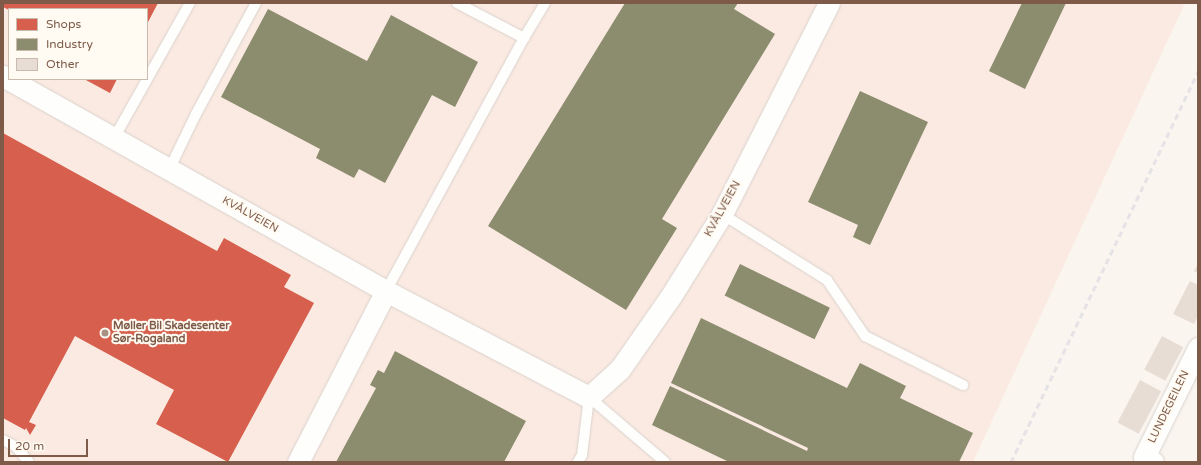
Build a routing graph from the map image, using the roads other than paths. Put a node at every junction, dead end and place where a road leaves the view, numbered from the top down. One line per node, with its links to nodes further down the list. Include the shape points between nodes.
1 (190, 3): 7 (lane)
2 (256, 3): 11 (lane)
3 (457, 3): 6 (lane)
4 (545, 3): 6 (lane)
5 (829, 3): 12 (street, KVÅLVEIEN)
6 (524, 38): 13 (lane)
7 (148, 78)
8 (10, 80): 10 (street, KVÅLVEIEN)
9 (147, 80): 10 (lane)
10 (113, 140): 11 (street, KVÅLVEIEN)
11 (169, 170): 13 (street, KVÅLVEIEN)
12 (722, 214): 15 (lane, via 827,280 865,336); 16 (street, KVÅLVEIEN, via 671,296 620,369)
13 (386, 291): 16 (street, KVÅLVEIEN); 19 (street)
14 (1198, 348): 22 (street, LUNDEGEILEN, via 1144,457)
15 (962, 385)
16 (589, 397): 20 (lane, via 582,455); 21 (lane)
17 (3, 440): 18 (lane, via 15,446)
18 (29, 462)
19 (298, 462)
20 (578, 462)
21 (665, 462)
22 (1153, 462)

